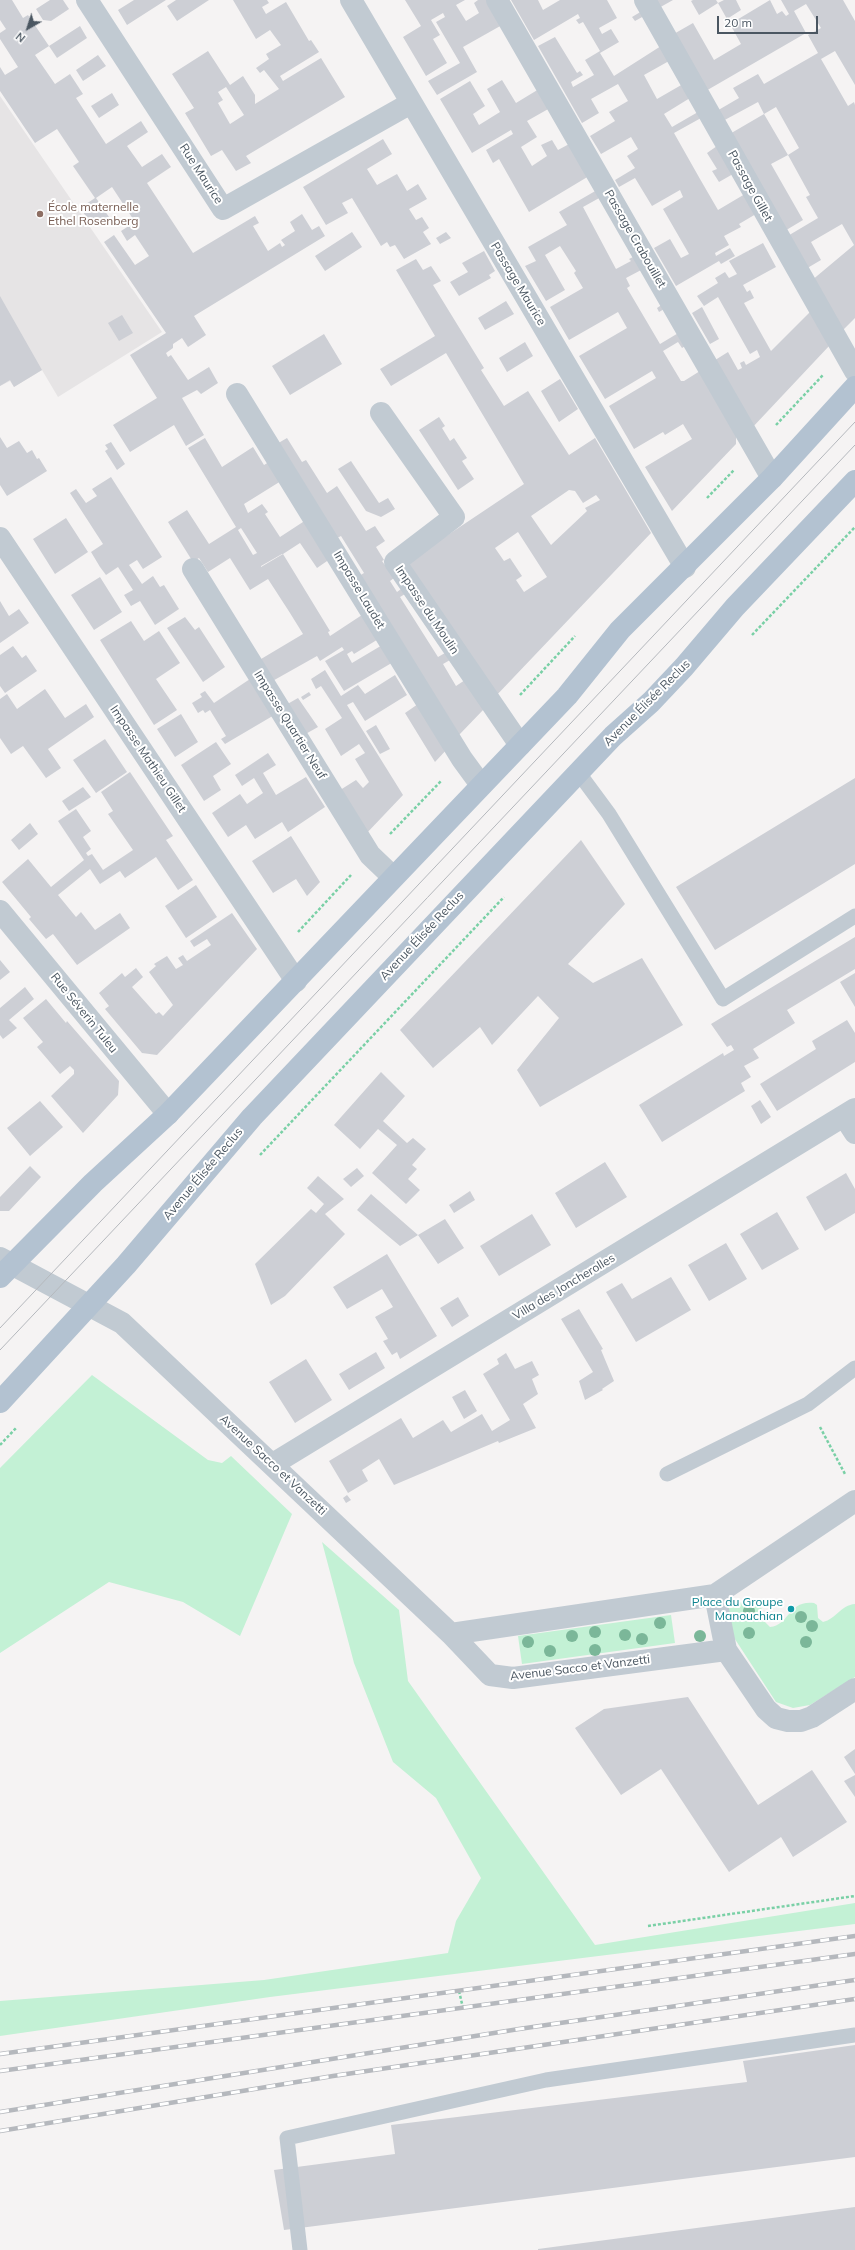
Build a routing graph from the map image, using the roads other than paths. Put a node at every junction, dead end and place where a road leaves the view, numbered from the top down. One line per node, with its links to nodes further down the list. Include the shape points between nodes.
1 (87, 0): 5 (street, Rue Maurice, via 223,208)
2 (351, 0): 5 (street, Passage Maurice)
3 (497, 0): 10 (street, Passage Crabouillet)
4 (645, 0): 6 (street, Passage Gillet)
5 (411, 102): 13 (street, Passage Maurice)
6 (855, 371)
7 (855, 387): 10 (main road)
8 (237, 394): 17 (street, Impasse Laudet, via 462,759)
9 (381, 413): 15 (street, Impasse du Moulin, via 454,517 395,562)
10 (772, 478): 13 (main road)
11 (855, 481): 16 (main road, Avenue Élisée Reclus, via 735,607 651,702)
12 (0, 538): 21 (street, Impasse Mathieu Gillet)
13 (685, 567): 15 (main road, via 620,630 567,696)
14 (193, 569): 18 (street, Impasse Quartier Neuf, via 370,855)
15 (520, 745): 17 (main road)
16 (578, 772): 20 (lane, via 609,814 723,999); 25 (main road, Avenue Élisée Reclus, via 252,1117)
17 (481, 785): 18 (main road)
18 (393, 877): 21 (main road)
19 (0, 911): 22 (street, Rue Séverin Tuleu)
20 (855, 916)
21 (296, 981): 22 (main road)
22 (168, 1114): 24 (main road)
23 (851, 1119): 28 (street, Villa des Joncherolles)
24 (4, 1267): 25 (street, Avenue Sacco et Vanzetti)
25 (89, 1304): 27 (main road, Avenue Élisée Reclus); 28 (street, Avenue Sacco et Vanzetti, via 122,1323)
26 (855, 1368): 29 (lane, via 808,1404)
27 (0, 1402)
28 (273, 1464): 32 (street, Avenue Sacco et Vanzetti)
29 (667, 1474)
30 (855, 1500): 31 (street)
31 (715, 1594): 32 (street); 33 (street)
32 (451, 1634): 33 (street, Avenue Sacco et Vanzetti, via 490,1675 513,1678)
33 (726, 1650): 34 (street, via 766,1709 776,1718 801,1721 812,1717)
34 (855, 1689)
35 (855, 2035): 36 (lane, via 546,2080 287,2138)
36 (300, 2250)

